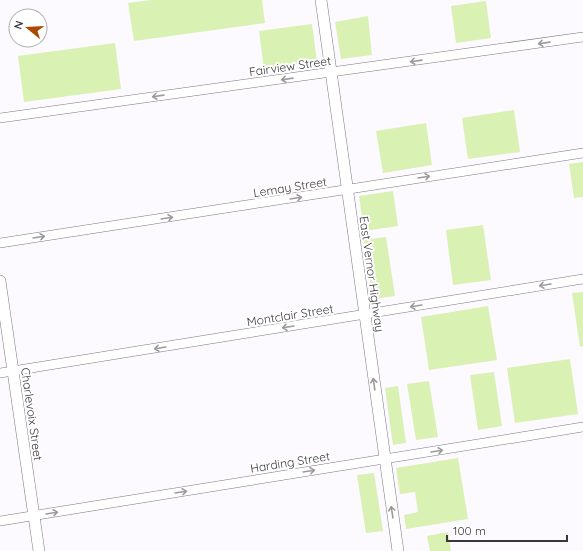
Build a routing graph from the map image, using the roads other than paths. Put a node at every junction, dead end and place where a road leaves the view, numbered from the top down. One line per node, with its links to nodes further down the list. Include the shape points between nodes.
1 (321, 0): 3 (street, East Vernor Highway)
2 (583, 37): 3 (street, Fairview Street, one-way to 3)
3 (331, 73): 4 (street, Fairview Street, one-way to 4); 6 (street, East Vernor Highway)
4 (0, 118)
5 (583, 153): 6 (street, Lemay Street, one-way to 5)
6 (347, 189): 7 (street, Lemay Street, one-way to 6); 10 (street, East Vernor Highway)
7 (0, 243)
8 (583, 279): 10 (street, Montclair Street, one-way to 10)
9 (0, 281): 11 (street, Charlevoix Street)
10 (364, 315): 11 (street, Montclair Street, one-way to 11); 14 (street, East Vernor Highway, one-way to 10)
11 (13, 371): 12 (street, Montclair Street); 15 (street, Charlevoix Street)
12 (0, 373)
13 (583, 427): 14 (street, Harding Street, one-way to 13)
14 (384, 459): 15 (street, Harding Street, one-way to 14); 18 (street, East Vernor Highway, one-way to 14)
15 (33, 516): 16 (street, Harding Street); 17 (street, Charlevoix Street)
16 (0, 521)
17 (39, 551)
18 (398, 551)

